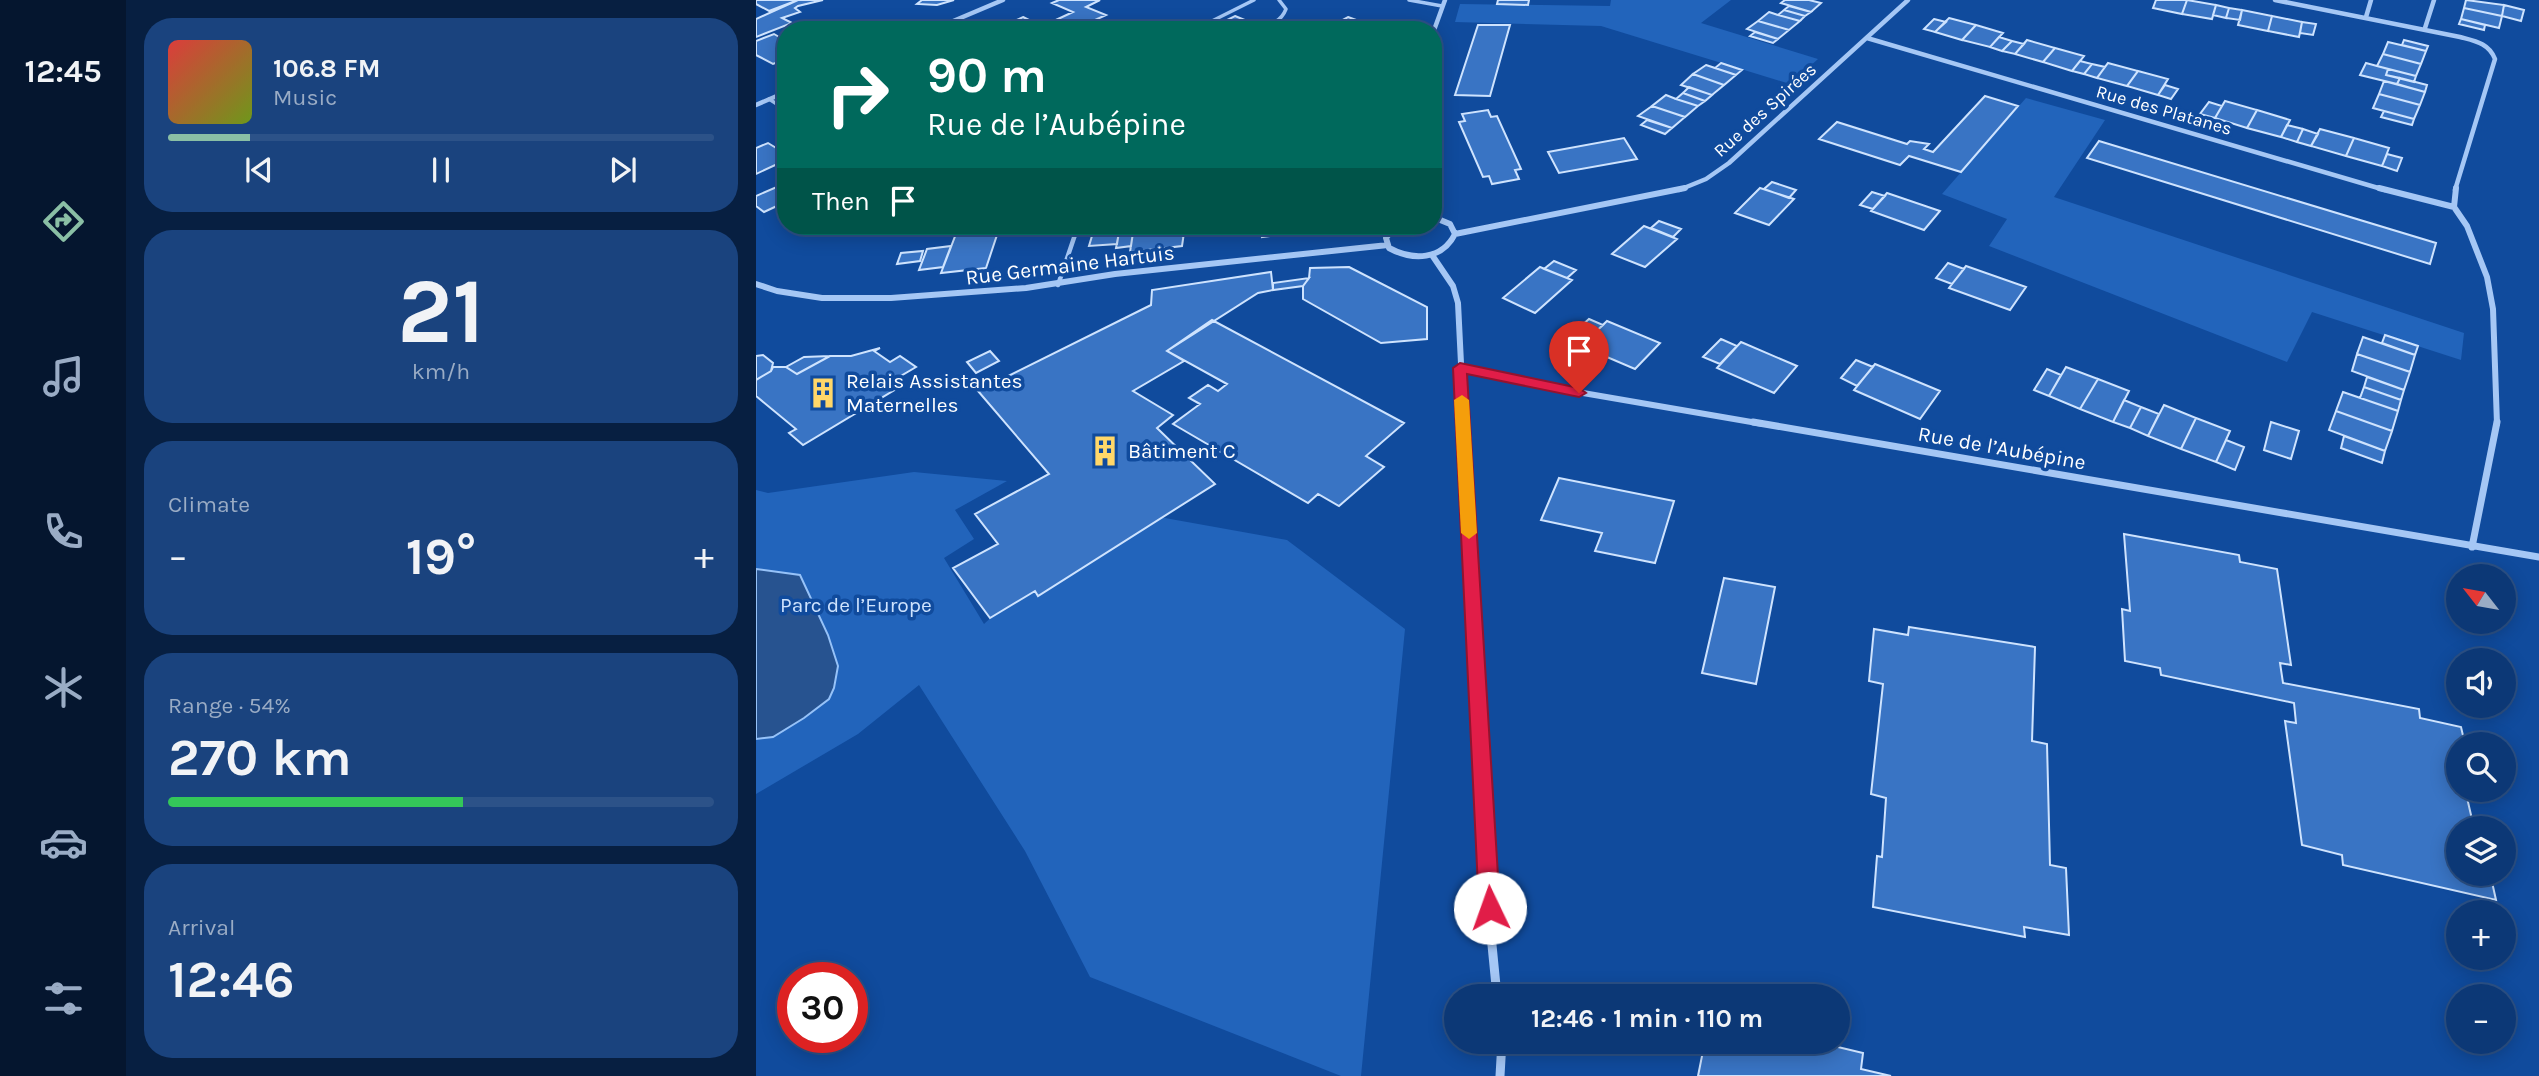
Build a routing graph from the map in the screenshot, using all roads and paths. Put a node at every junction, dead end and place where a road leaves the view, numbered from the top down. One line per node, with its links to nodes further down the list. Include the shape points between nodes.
1 (1003, 0): 12 (street)
2 (1254, 0): 13 (lane)
3 (1279, 0): 14 (lane, via 1286,9)
4 (1409, 0): 10 (lane)
5 (1445, 0): 10 (street)
6 (1908, 0): 17 (street, Rue des Spirées)
7 (2275, 0): 11 (street)
8 (2371, 0): 11 (street)
9 (2434, 0): 16 (street)
10 (1442, 6): 15 (street)
11 (2365, 17): 16 (street)
12 (955, 21)
13 (1212, 21)
14 (1278, 21)
15 (1437, 21)
16 (2425, 29): 22 (street, via 2487,45 2495,59 2455,190)
17 (1867, 38): 22 (street, Rue des Platanes); 24 (street, Rue des Spirées, via 1706,179 1682,189)
18 (777, 96): 19 (street)
19 (769, 99): 20 (lane); 21 (street)
20 (777, 104)
21 (756, 105)
22 (2454, 207): 32 (street, via 2467,226 2487,277 2493,309 2497,430)
23 (1442, 220): 24 (street)
24 (1455, 234): 28 (street, via 1449,246)
25 (1075, 235): 30 (lane)
26 (1387, 235): 27 (street)
27 (1388, 245): 28 (street, via 1410,257); 30 (street, Rue Germaine Hartuis, via 1115,274)
28 (1432, 255): 31 (street, via 1458,303)
29 (756, 284): 30 (street, Rue Germaine Hartuis, via 804,296 872,299)
30 (1058, 285)
31 (1460, 368): 32 (street, Rue de l’Aubépine); 34 (street)
32 (2472, 547): 33 (street, Rue de l’Aubépine)
33 (2539, 557)
34 (1496, 984)
35 (1501, 1054): 36 (street)
36 (1500, 1076)

